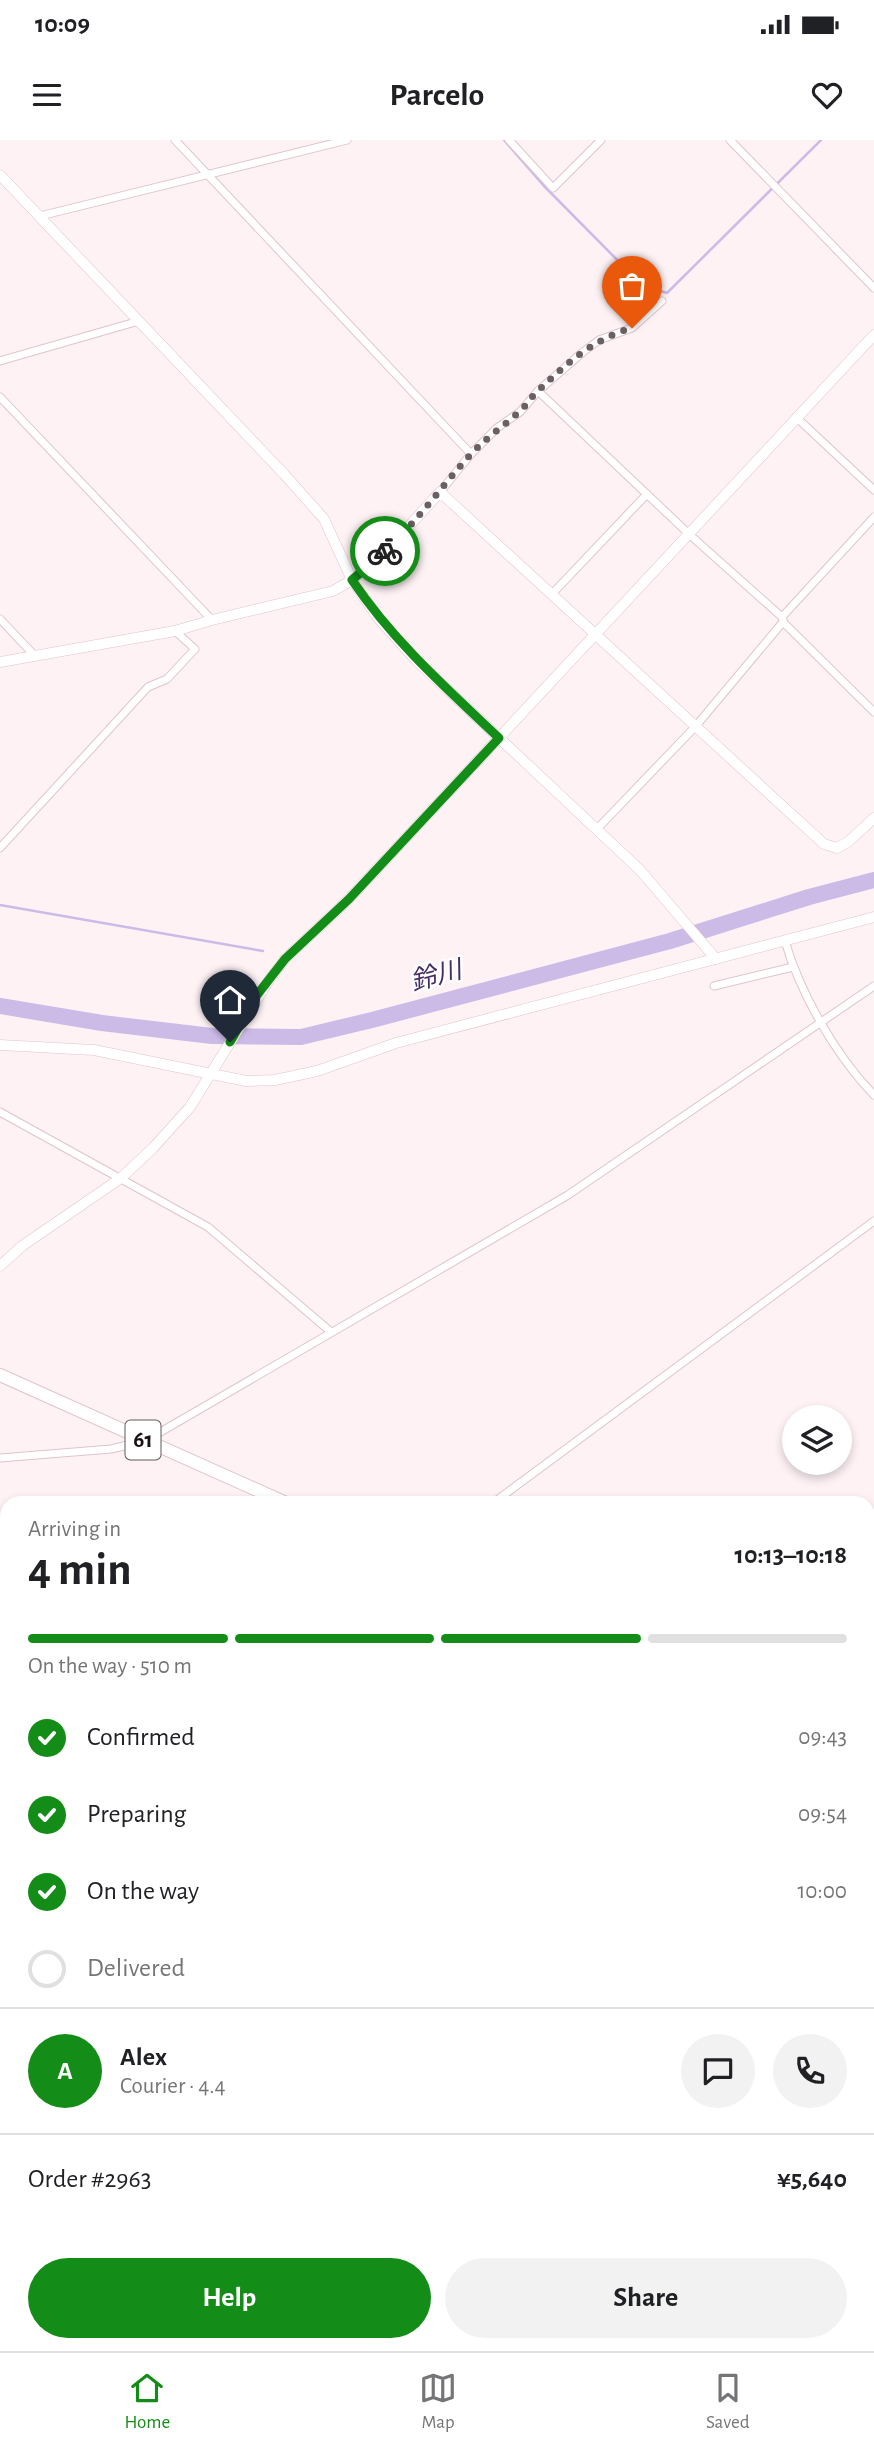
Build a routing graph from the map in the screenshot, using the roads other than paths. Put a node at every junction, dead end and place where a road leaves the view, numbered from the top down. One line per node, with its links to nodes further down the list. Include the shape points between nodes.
1 (175, 140): 7 (street)
2 (347, 140): 7 (street)
3 (509, 140): 4 (street, via 553,188)
4 (601, 140)
5 (730, 140): 9 (street)
6 (0, 174): 8 (street)
7 (207, 174): 8 (street); 17 (street)
8 (40, 216): 11 (street)
9 (874, 288)
10 (662, 301): 14 (street, via 632,328 583,352)
11 (139, 321): 13 (street); 23 (street, via 324,519)
12 (874, 335): 16 (street)
13 (0, 361)
14 (538, 391): 17 (street); 20 (street)
15 (0, 397): 27 (street)
16 (796, 417): 18 (street); 22 (street)
17 (471, 454): 19 (street)
18 (874, 490)
19 (440, 492): 23 (street, via 391,546); 24 (street)
20 (647, 494): 22 (street); 24 (street)
21 (874, 517): 25 (street)
22 (690, 535): 25 (street); 29 (street)
23 (352, 580): 27 (street, via 332,591); 34 (street, via 416,660)
24 (552, 594): 29 (street)
25 (783, 619): 32 (street); 33 (street)
26 (0, 620): 30 (street)
27 (212, 620): 28 (street)
28 (175, 631): 30 (street); 37 (street, via 195,649 167,679 148,687)
29 (596, 635): 33 (street); 34 (street)
30 (34, 654): 31 (street)
31 (0, 662)
32 (874, 712)
33 (695, 727): 35 (street, via 824,844 837,848); 36 (street)
34 (499, 738): 36 (street); 46 (street, via 349,899 285,959 255,999)
35 (874, 818)
36 (598, 828): 40 (street)
37 (0, 848)
38 (874, 917): 39 (street)
39 (785, 941): 40 (street); 41 (street)
40 (714, 956): 46 (street, via 397,1043 308,1074 246,1081)
41 (793, 967): 42 (street); 44 (street)
42 (714, 986)
43 (874, 986): 44 (street)
44 (822, 1023): 47 (street, via 856,1077); 52 (street, via 568,1195)
45 (0, 1045): 46 (street, via 94,1050)
46 (211, 1074): 49 (street, via 190,1107)
47 (874, 1095)
48 (0, 1112): 49 (street)
49 (121, 1178): 51 (street); 52 (street, via 208,1227)
50 (874, 1221): 57 (street)
51 (0, 1266)
52 (331, 1332): 54 (street)
53 (0, 1375): 54 (main road, 61)
54 (145, 1441): 55 (street, via 111,1449); 56 (main road, 61)
55 (0, 1458)
56 (270, 1496)
57 (502, 1496)

